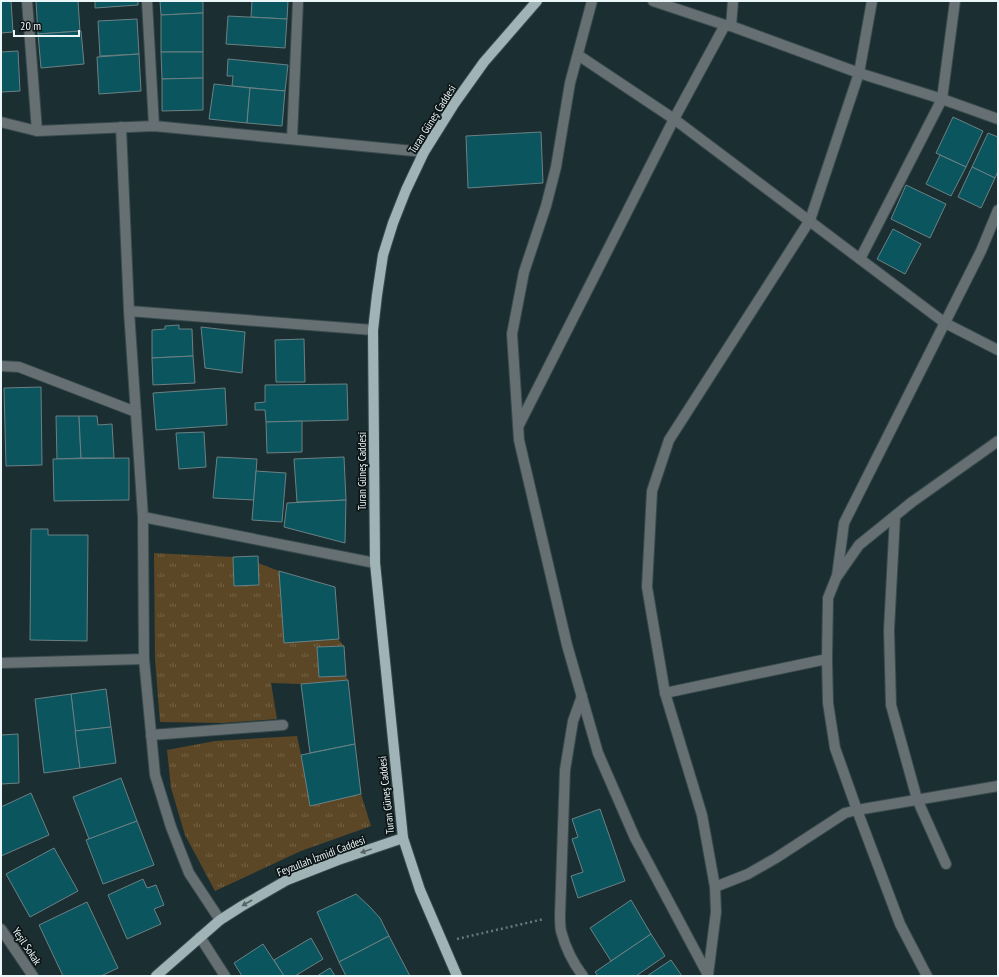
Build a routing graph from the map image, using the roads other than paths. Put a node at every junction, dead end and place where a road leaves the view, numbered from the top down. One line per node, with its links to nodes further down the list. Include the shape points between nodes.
1 (27, 1): 19 (street)
2 (147, 1): 17 (street)
3 (298, 1): 20 (street)
4 (536, 1): 21 (main road, Turan Güneş Caddesi, via 484,62)
5 (592, 1): 11 (street)
6 (653, 1): 10 (street)
7 (733, 1): 10 (street)
8 (872, 1): 12 (street)
9 (955, 1): 13 (street)
10 (728, 26): 12 (street); 14 (street)
11 (578, 55): 14 (street); 31 (street, via 570,83 556,167 524,272 512,334)
12 (859, 73): 13 (street); 23 (street)
13 (942, 99): 15 (street); 24 (street)
14 (674, 119): 23 (street); 31 (street)
15 (998, 119)
16 (1, 122): 19 (street)
17 (154, 126): 18 (street); 20 (street)
18 (121, 127): 19 (street); 25 (street)
19 (37, 131)
20 (292, 139): 21 (street)
21 (424, 152): 27 (main road, Turan Güneş Caddesi, via 406,190 383,255)
22 (998, 210): 26 (street, via 981,251)
23 (810, 220): 24 (street); 40 (street, via 669,440 652,491 647,587)
24 (860, 259): 26 (street)
25 (129, 311): 27 (street); 30 (street)
26 (945, 322): 28 (street); 36 (street, via 844,523)
27 (373, 330): 35 (main road, Turan Güneş Caddesi)
28 (998, 350)
29 (1, 366): 30 (street, via 19,367)
30 (136, 412): 34 (street)
31 (518, 425): 41 (street, via 519,440 567,645)
32 (998, 441): 33 (street)
33 (895, 516): 36 (street, via 859,545); 45 (street, via 889,630 891,705)
34 (143, 517): 35 (street); 37 (street)
35 (375, 563): 47 (main road, Turan Güneş Caddesi)
36 (836, 578): 38 (street, via 828,598)
37 (144, 659): 39 (street); 43 (street)
38 (827, 659): 40 (street); 46 (street, via 828,703 835,748)
39 (1, 663)
40 (665, 693): 49 (street, via 702,815)
41 (582, 696): 53 (street, via 598,754 635,838); 58 (street, via 573,721 565,770 560,915 567,948)
42 (283, 725): 43 (street)
43 (151, 734): 50 (street, via 155,775 171,827 189,873)
44 (998, 786): 45 (street)
45 (917, 799): 46 (street); 48 (street)
46 (857, 810): 49 (street, via 845,813 748,874); 59 (street, via 900,924)
47 (402, 838): 50 (main road, Feyzullah İzmidi Caddesi, one-way to 50, via 287,880); 57 (main road, Turan Güneş Caddesi, via 420,890)
48 (946, 864)
49 (715, 888): 53 (street, via 716,912)
50 (220, 920): 52 (main road, Feyzullah İzmidi Caddesi)
51 (1, 929): 54 (street, Yeşil Sokak)
52 (200, 937): 55 (main road, Feyzullah İzmidi Caddesi); 56 (street)
53 (709, 975)
54 (33, 976)
55 (156, 976)
56 (225, 976)
57 (457, 976)
58 (583, 976)
59 (927, 976)

